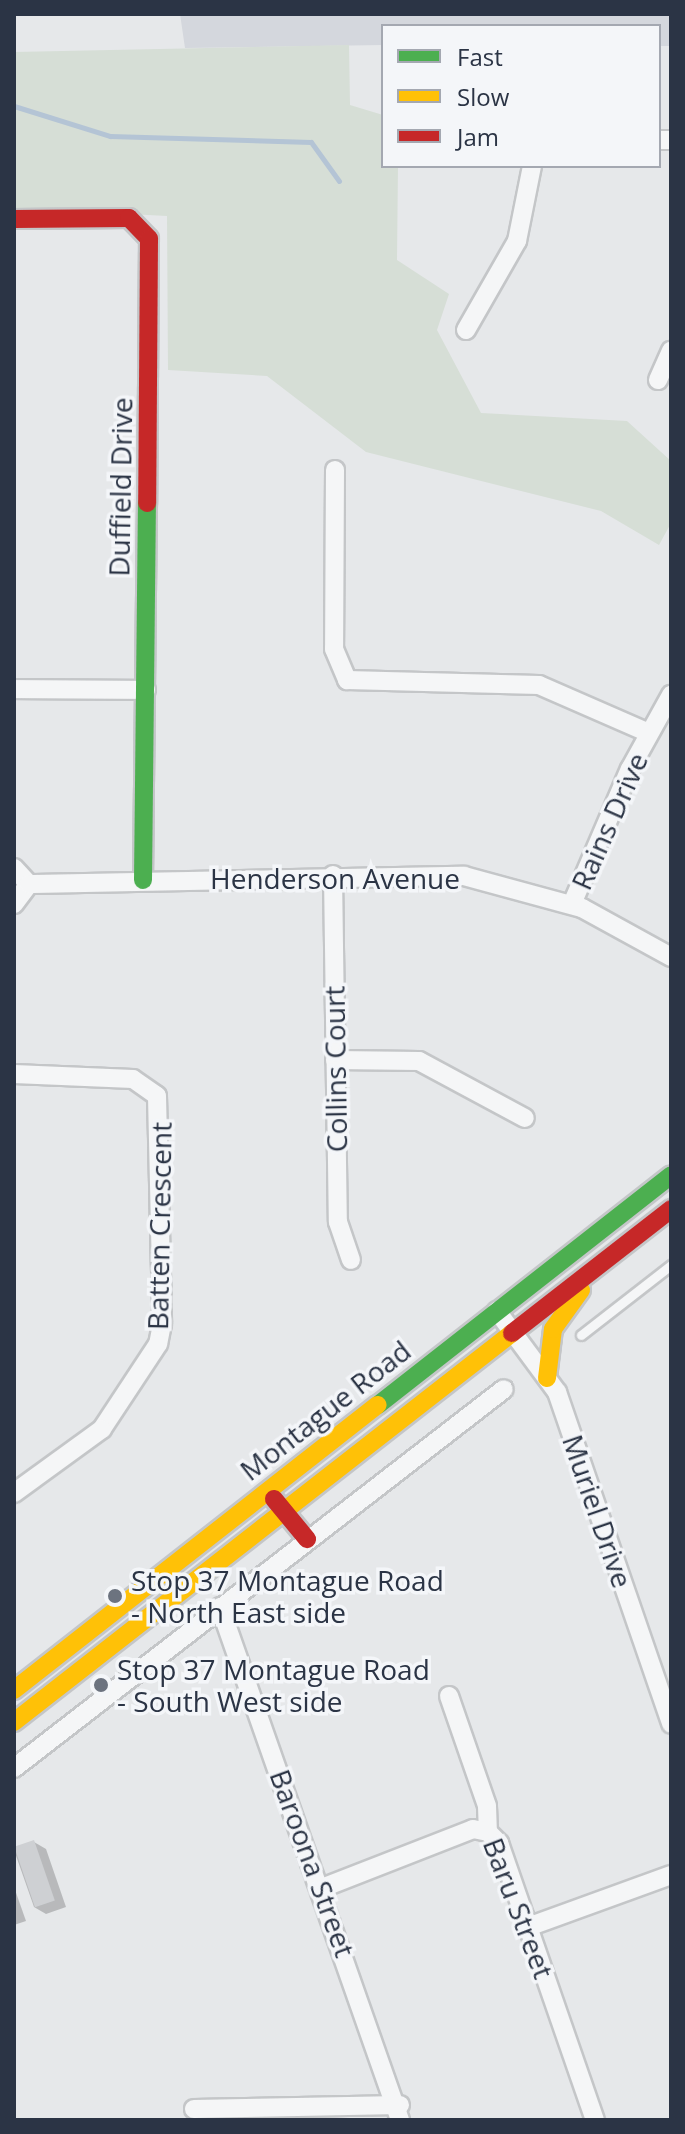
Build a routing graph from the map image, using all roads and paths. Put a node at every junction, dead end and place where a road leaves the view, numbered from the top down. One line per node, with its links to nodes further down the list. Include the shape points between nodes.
1 (532, 168): 3 (street, via 517,241)
2 (14, 219): 8 (main road, Duffield Drive, via 129,218 149,239)
3 (466, 330)
4 (671, 351): 5 (street)
5 (658, 380)
6 (335, 470): 10 (street, via 334,649 347,680 539,685)
7 (14, 689): 8 (street)
8 (146, 690): 13 (main road, Duffield Drive)
9 (671, 695): 10 (street, Rains Drive)
10 (649, 733): 16 (street, Rains Drive)
11 (14, 868): 14 (street)
12 (333, 875): 13 (street, Henderson Avenue); 16 (street, Henderson Avenue, via 464,876); 18 (street, Collins Court)
13 (143, 880): 14 (street, Henderson Avenue)
14 (29, 884): 15 (street)
15 (14, 904)
16 (572, 904): 17 (street, Henderson Avenue)
17 (671, 957)
18 (335, 1060): 20 (street, via 419,1061); 23 (street, Collins Court, via 338,1222)
19 (14, 1074): 32 (street, Batten Crescent, via 133,1079 157,1096 162,1324 158,1344 102,1429)
20 (525, 1118)
21 (671, 1175): 26 (main road, Montague Road)
22 (671, 1209): 25 (main road, Montague Road)
23 (351, 1260)
24 (671, 1265): 28 (lane)
25 (599, 1266): 27 (main road, Montague Road); 29 (main road, via 553,1329 544,1358)
26 (497, 1311): 27 (street, Muriel Drive); 31 (main road, Montague Road)
27 (514, 1333): 29 (street, Muriel Drive); 33 (main road, Montague Road)
28 (581, 1335)
29 (547, 1378): 39 (street, Muriel Drive)
30 (504, 1389): 34 (street)
31 (267, 1492): 33 (main road); 36 (main road, Montague Road)
32 (14, 1493)
33 (284, 1512): 34 (main road); 38 (main road, Montague Road)
34 (307, 1539): 35 (street)
35 (220, 1607): 40 (street); 43 (street, Baroona Street)
36 (14, 1690)
37 (449, 1696): 41 (street, Baru Street, via 487,1806)
38 (14, 1722)
39 (671, 1724)
40 (14, 1768)
41 (488, 1832): 43 (street, via 473,1829); 44 (street, Baru Street, via 499,1843)
42 (671, 1875): 44 (street)
43 (322, 1888): 46 (street, Baroona Street)
44 (528, 1927): 47 (street, Baru Street)
45 (194, 2109): 46 (street)
46 (400, 2112)
47 (595, 2120)

